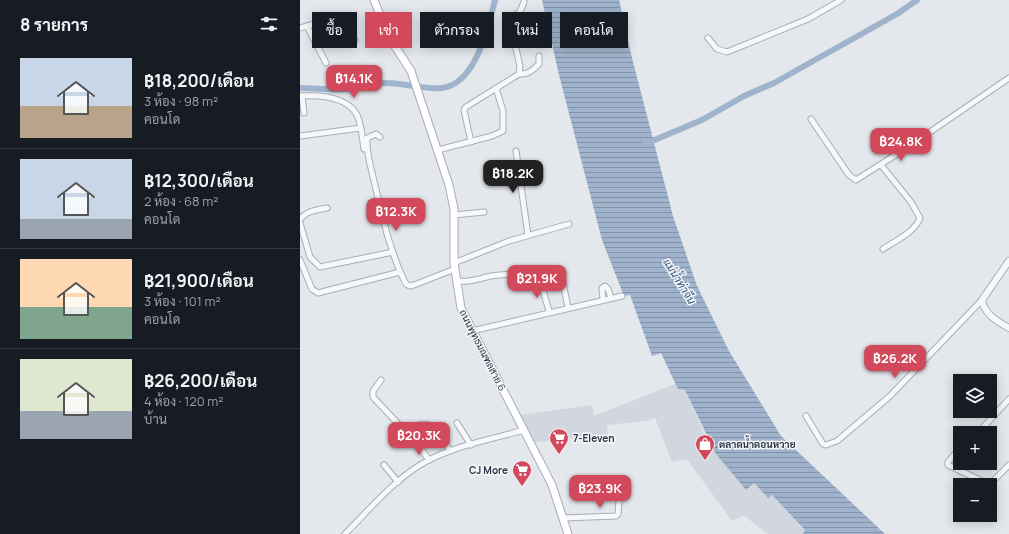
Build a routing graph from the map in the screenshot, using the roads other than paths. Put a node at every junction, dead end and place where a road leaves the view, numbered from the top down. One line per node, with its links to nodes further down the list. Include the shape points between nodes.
1 (374, 0): 20 (main road, ถนนพุทธมณฑลสาย 6, via 389,36 415,79)
2 (841, 0): 7 (street, via 808,19 727,52 717,49)
3 (524, 2): 10 (street, via 520,12 509,19 520,66)
4 (312, 25): 5 (street)
5 (307, 26): 6 (street); 9 (street)
6 (300, 28)
7 (708, 38)
8 (539, 56): 10 (street, via 539,64 535,68 525,74)
9 (326, 63)
10 (519, 74): 12 (street)
11 (1009, 78): 23 (street)
12 (496, 88): 19 (street, via 464,110); 19 (street, via 503,110 503,131)
13 (301, 96): 14 (street); 16 (street, via 327,97 343,102 352,108)
14 (304, 113)
15 (811, 119): 23 (street, via 853,179)
16 (360, 128): 17 (street); 22 (street, via 364,149)
17 (300, 136)
18 (380, 137): 22 (street, via 376,134 367,138)
19 (471, 142): 20 (street)
20 (438, 150): 26 (main road, ถนนพุทธมณฑลสาย 6, via 453,200)
21 (516, 151): 29 (street)
22 (368, 155): 31 (street)
23 (881, 165): 30 (street, via 911,202 920,218 918,224)
24 (327, 208): 27 (street, via 311,211)
25 (484, 212): 26 (street)
26 (454, 215): 34 (main road, ถนนพุทธมณฑลสาย 6)
27 (300, 221): 31 (street, via 310,257 320,267)
28 (569, 224): 29 (street)
29 (528, 235): 34 (street)
30 (883, 249)
31 (393, 252): 35 (street)
32 (300, 260): 35 (street, via 312,289 318,293)
33 (1009, 261): 43 (street)
34 (454, 266): 35 (street, via 410,286 406,284); 38 (main road, ถนนพุทธมณฑลสาย 6)
35 (400, 272)
36 (522, 274): 38 (street, via 488,276 467,282)
37 (562, 279): 44 (street)
38 (456, 281): 47 (main road, ถนนพุทธมณฑลสาย 6, via 461,308)
39 (542, 283): 45 (street)
40 (622, 296): 41 (street)
41 (611, 298): 42 (street); 42 (street, via 605,286 602,288)
42 (603, 300): 44 (street)
43 (982, 300): 46 (street, via 991,315); 50 (street, via 890,396 837,441 823,444)
44 (568, 307): 45 (street)
45 (549, 311): 47 (street)
46 (1009, 328)
47 (472, 331): 53 (main road, ถนนพุทธมณฑลสาย 6)
48 (381, 380): 54 (street, via 372,391 373,397)
49 (1009, 399): 52 (street)
50 (806, 416)
51 (457, 423): 55 (street)
52 (984, 426)
53 (524, 430): 55 (street); 65 (main road, ถนนพุทธมณฑลสาย 6, via 552,485)
54 (407, 433): 56 (street, via 419,424 427,424 441,435); 58 (street)
55 (471, 445): 56 (street)
56 (450, 451): 58 (street)
57 (953, 456): 61 (street, via 948,462 948,466)
58 (429, 460): 63 (street)
59 (1009, 465): 62 (street, via 992,482 984,482)
60 (384, 466): 63 (street)
61 (953, 468)
62 (957, 470)
63 (398, 482): 66 (street)
64 (616, 482): 65 (street, via 619,501 616,516)
65 (564, 518): 67 (main road, ถนนพุทธมณฑลสาย 6)
66 (345, 534)
67 (568, 534)

